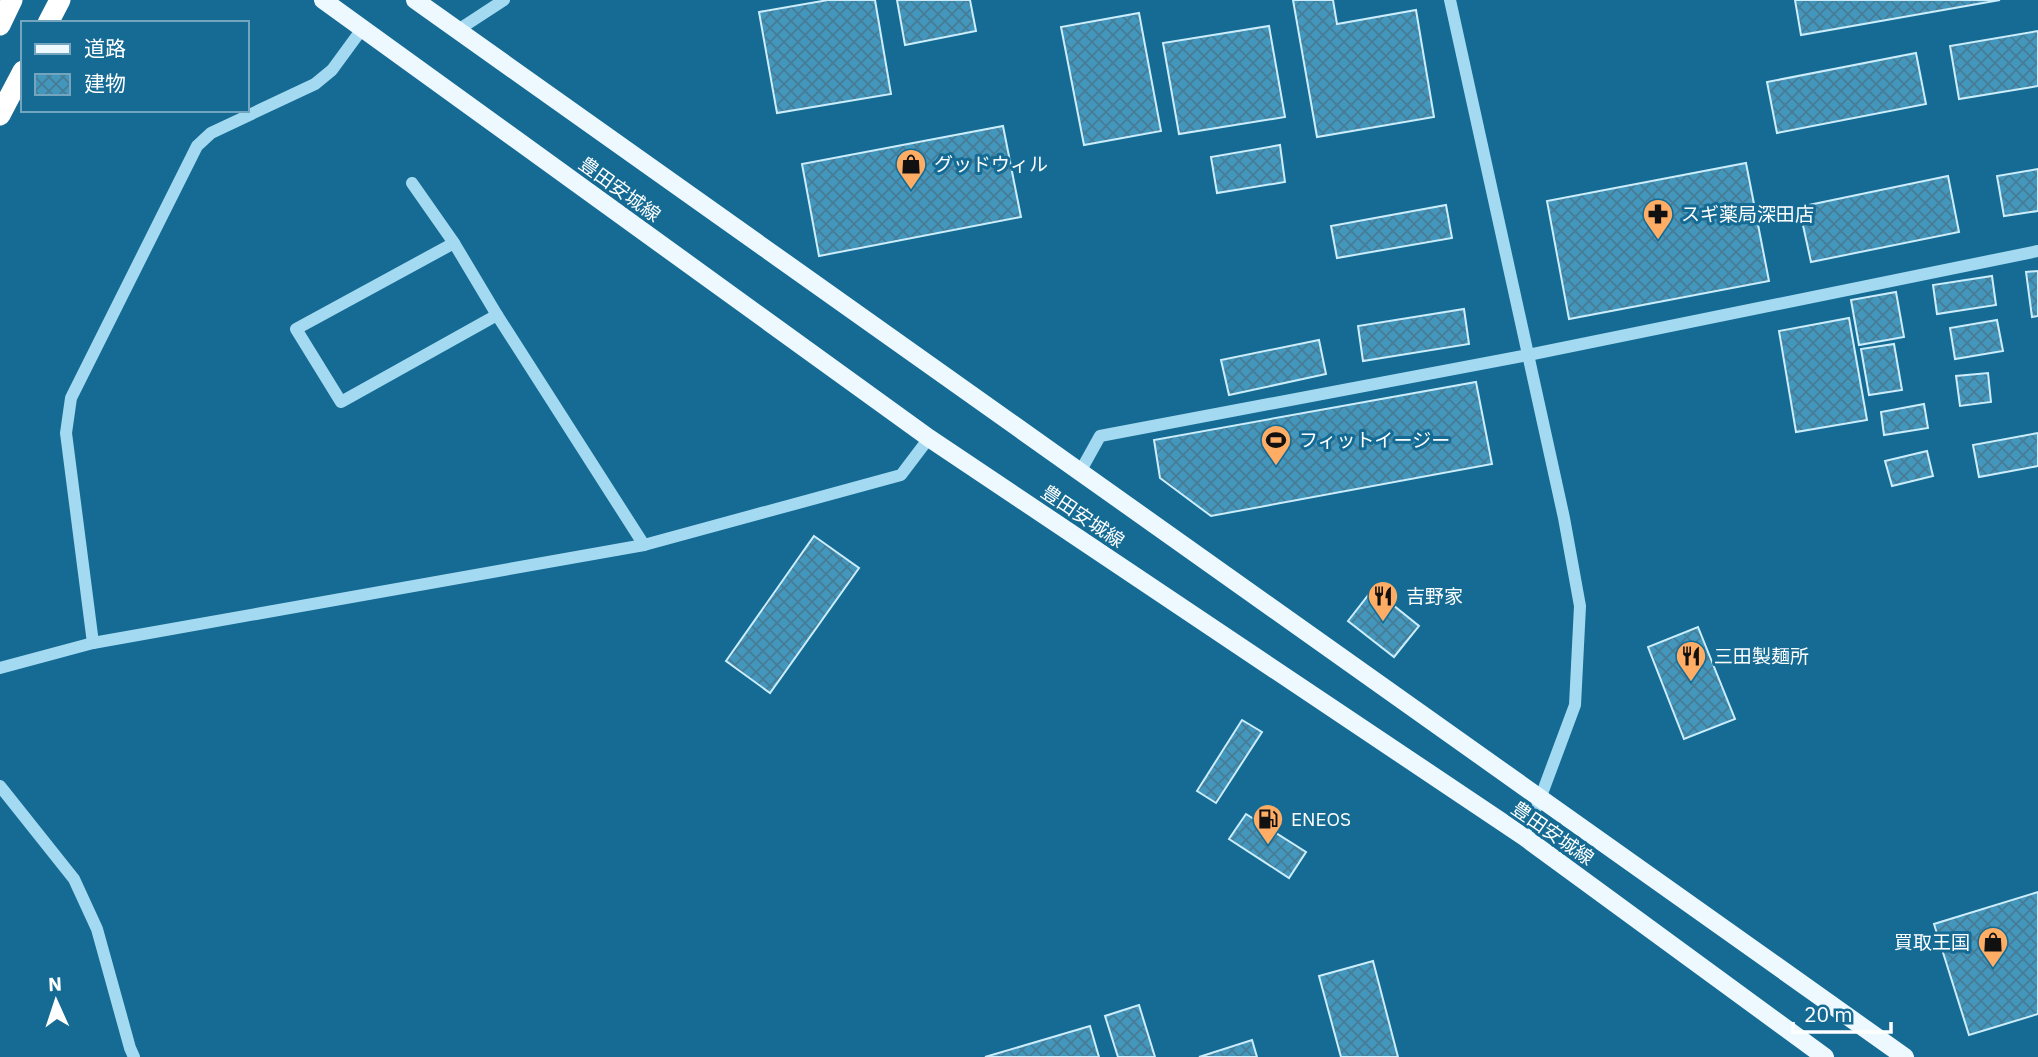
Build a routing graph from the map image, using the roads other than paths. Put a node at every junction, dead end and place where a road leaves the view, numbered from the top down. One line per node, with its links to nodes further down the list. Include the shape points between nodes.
1 (12, 0): 8 (highway)
2 (323, 0): 9 (main road, 豊田安城線)
3 (415, 0): 10 (main road, 豊田安城線)
4 (504, 0): 10 (street)
5 (1450, 0): 17 (street)
6 (60, 1): 7 (highway)
7 (49, 21)
8 (0, 26)
9 (362, 29): 18 (main road, 豊田安城線); 21 (street, via 332,70 315,84 211,133 197,146 71,398 66,433)
10 (458, 30): 19 (main road, 豊田安城線)
11 (21, 75): 12 (highway)
12 (0, 115)
13 (412, 183): 14 (street)
14 (454, 243): 16 (street); 16 (street, via 296,329 341,402)
15 (2038, 251): 17 (street)
16 (497, 315): 20 (street)
17 (1528, 355): 19 (street, via 1100,436); 24 (street, via 1580,606 1575,705)
18 (929, 438): 20 (street, via 901,475); 25 (main road, 豊田安城線)
19 (1080, 472): 24 (main road, 豊田安城線)
20 (644, 545): 21 (street)
21 (93, 643): 22 (street)
22 (0, 668)
23 (0, 786): 26 (street, via 74,879 97,929)
24 (1540, 799): 25 (street); 29 (main road, 豊田安城線)
25 (1523, 836): 28 (main road, 豊田安城線)
26 (133, 1055): 27 (street)
27 (119, 1057)
28 (1825, 1057)
29 (1905, 1057)

